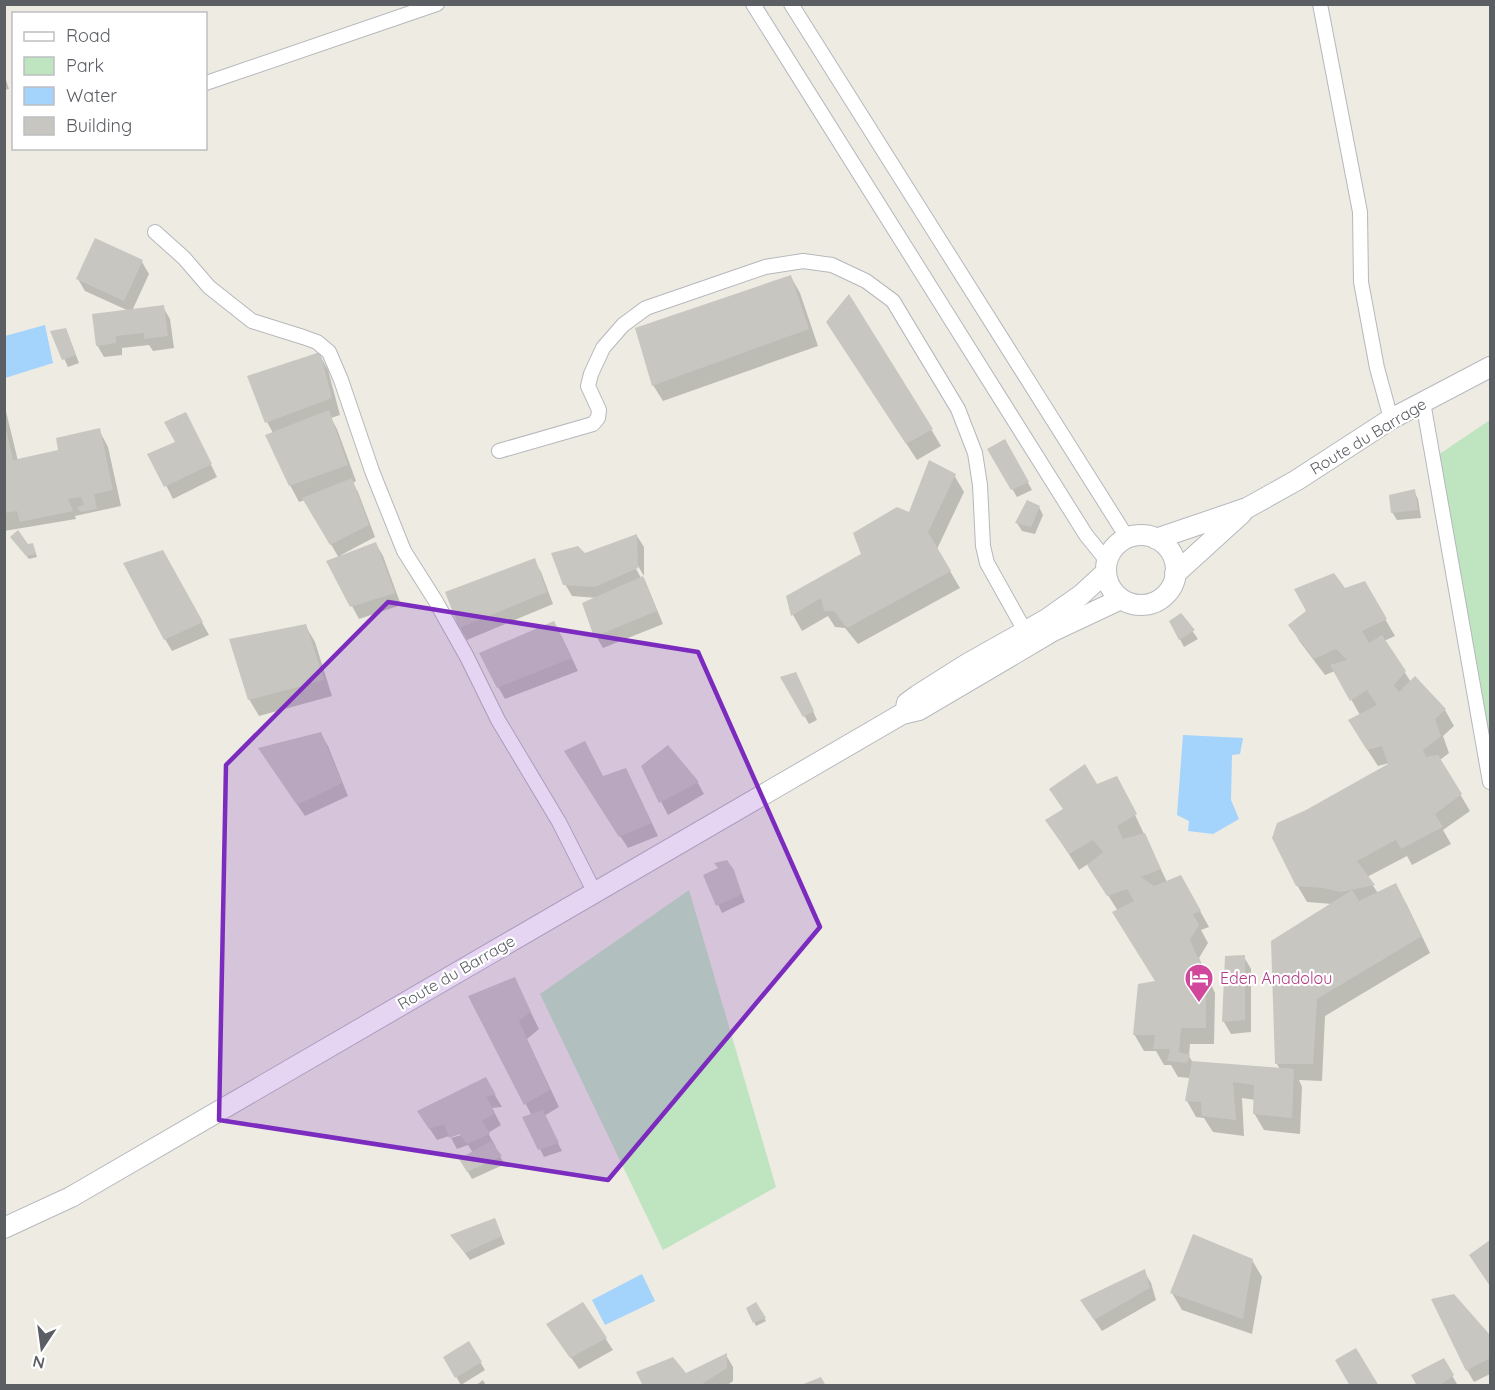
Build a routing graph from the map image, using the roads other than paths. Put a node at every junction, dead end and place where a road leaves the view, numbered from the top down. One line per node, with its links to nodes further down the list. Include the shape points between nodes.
1 (437, 4): 5 (street)
2 (753, 4): 14 (street)
3 (791, 4): 12 (street)
4 (1320, 4): 9 (street, via 1360,212 1361,282)
5 (207, 83)
6 (155, 232): 20 (street, via 209,287 252,321 317,342 329,352 404,551 457,638)
7 (1491, 367): 8 (main road, Route du Barrage)
8 (1423, 402): 9 (main road, Route du Barrage); 19 (street)
9 (1391, 419): 11 (main road, Route du Barrage)
10 (499, 451): 17 (street, via 592,424 599,410 588,386 603,348 623,325 646,308 765,267 803,261 832,264 894,301 958,409 975,453 987,563)
11 (1247, 508): 13 (main road, Route du Barrage); 15 (main road, Route du Barrage)
12 (1128, 539): 13 (main road, Route du Barrage, via 1138,535); 14 (main road, Route du Barrage, via 1112,550)
13 (1156, 539): 15 (main road, via 1172,553)
14 (1107, 567): 16 (main road, via 1110,587); 17 (main road, Route du Barrage, via 1068,605)
15 (1176, 574): 16 (main road, Route du Barrage, via 1167,594 1157,602 1144,605)
16 (1120, 599): 18 (main road, Route du Barrage, via 1034,641 919,710)
17 (1025, 631): 18 (main road, Route du Barrage, via 923,692 907,704)
18 (904, 712): 20 (main road, Route du Barrage)
19 (1491, 782)
20 (595, 893): 21 (main road, Route du Barrage, via 71,1197)
21 (5, 1225)

